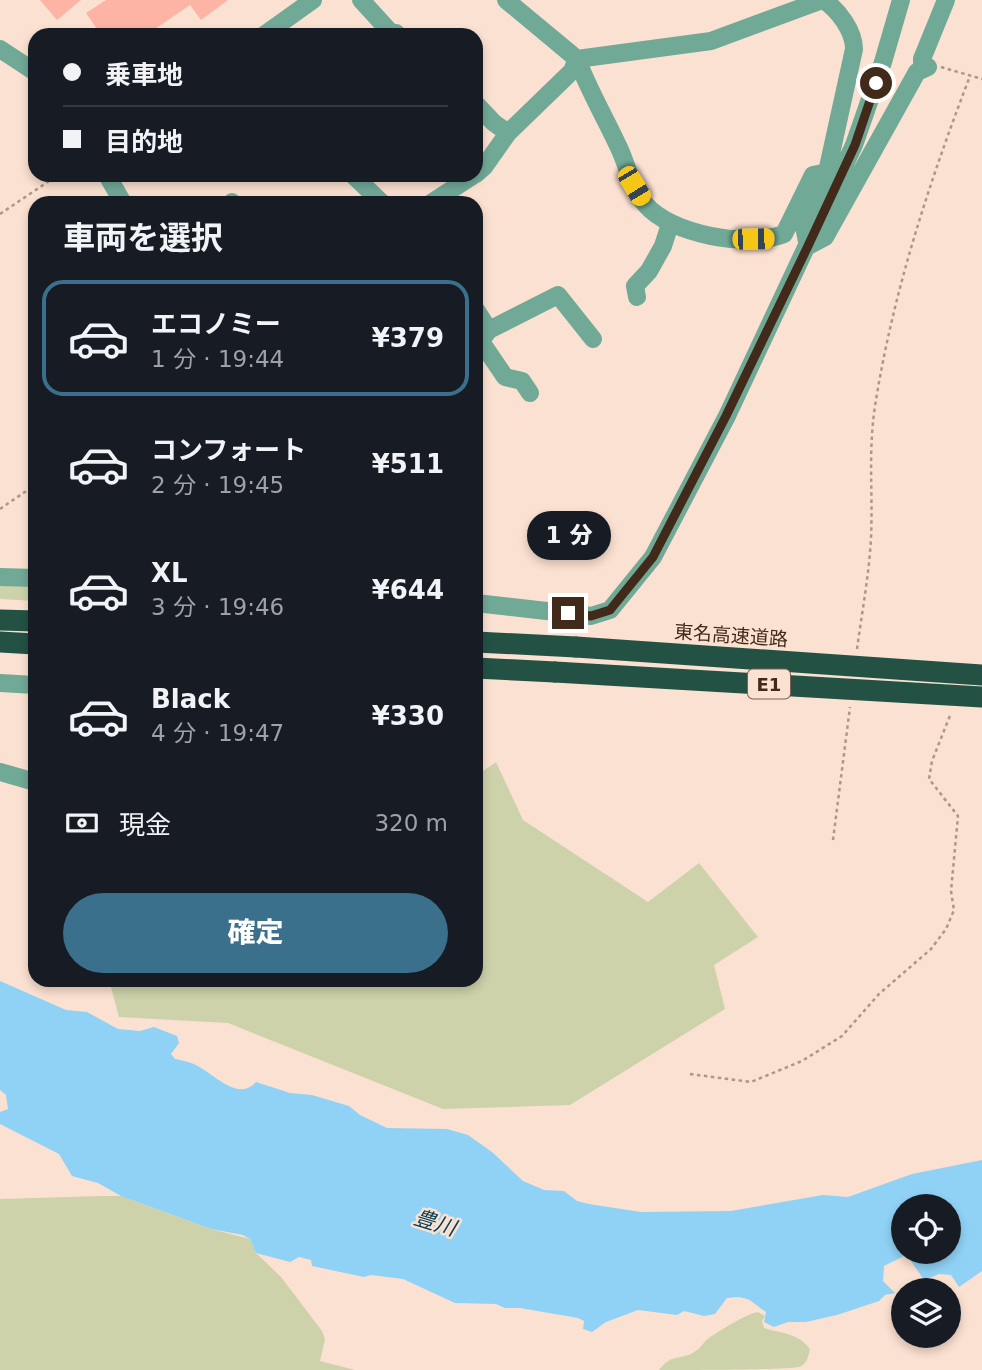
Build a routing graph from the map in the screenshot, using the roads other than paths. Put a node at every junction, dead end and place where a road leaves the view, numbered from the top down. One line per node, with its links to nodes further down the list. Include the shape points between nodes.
1 (313, 0): 7 (street)
2 (361, 0): 8 (street)
3 (506, 0): 10 (street)
4 (901, 0): 21 (street, via 855,145)
5 (946, 0): 21 (street, via 922,59 925,67 917,72 825,237)
6 (816, 1): 10 (street, via 711,41); 15 (street, via 833,6 854,37)
7 (279, 28)
8 (387, 28)
9 (0, 49): 11 (street)
10 (577, 59): 13 (street, via 572,71); 20 (street, via 643,202)
11 (28, 67)
12 (483, 110): 13 (street)
13 (508, 133): 14 (street)
14 (483, 168)
15 (827, 173): 20 (street, via 813,175 784,234 773,238 733,239); 21 (street, via 804,227)
16 (360, 182): 18 (street)
17 (463, 182): 19 (street)
18 (375, 196)
19 (442, 196)
20 (670, 224): 22 (street, via 649,271 635,286)
21 (808, 246): 29 (street, via 653,557 610,610 591,616)
22 (637, 297)
23 (483, 339): 24 (street, via 558,295)
24 (593, 339)
25 (483, 342): 26 (street, via 505,377 522,381)
26 (530, 393)
27 (0, 577): 28 (street)
28 (28, 578)
29 (483, 604)
30 (0, 620): 31 (highway)
31 (28, 621)
32 (0, 642): 34 (highway)
33 (483, 642): 36 (highway, 東名高速道路 / E1, bridge)
34 (28, 644)
35 (483, 668): 39 (highway, E1, bridge)
36 (982, 675)
37 (0, 682): 38 (street)
38 (28, 684)
39 (982, 697)
40 (0, 772): 41 (street)
41 (28, 780)

